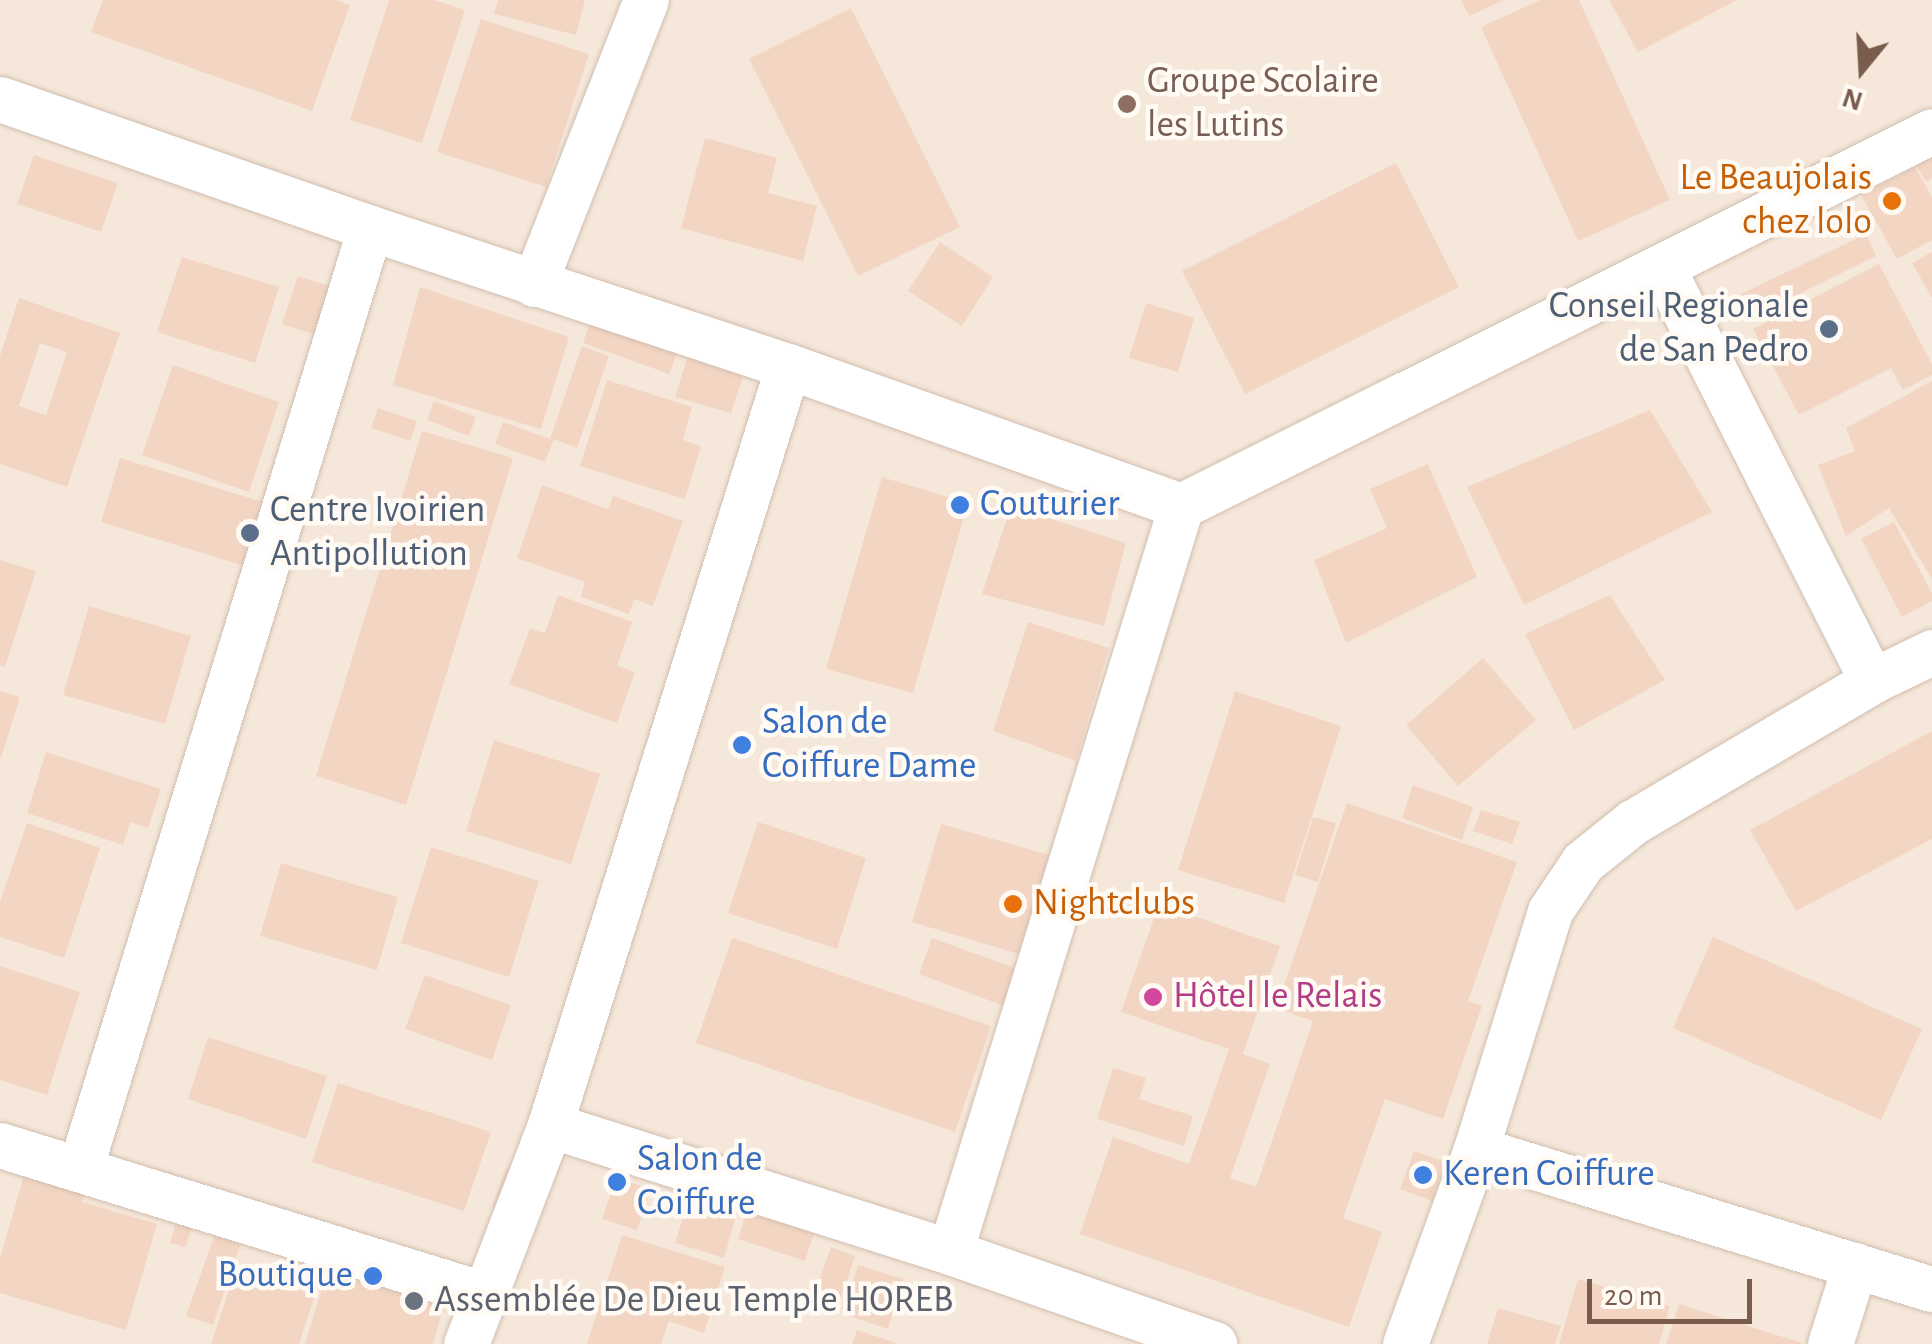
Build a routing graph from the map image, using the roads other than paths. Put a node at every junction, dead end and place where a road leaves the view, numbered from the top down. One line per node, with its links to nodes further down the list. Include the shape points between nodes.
1 (646, 0): 6 (street)
2 (0, 100): 4 (street)
3 (1932, 131): 5 (street)
4 (370, 228): 6 (street); 14 (street)
5 (1662, 267): 8 (street); 10 (street)
6 (534, 284): 7 (street)
7 (788, 366): 8 (street); 11 (street)
8 (1181, 506): 15 (street)
9 (1932, 652): 10 (street)
10 (1872, 681): 13 (street, via 1632,822 1583,862 1550,911)
11 (550, 1125): 15 (street); 18 (street)
12 (0, 1145): 14 (street)
13 (1476, 1149): 16 (street); 21 (street)
14 (80, 1169): 18 (street)
15 (950, 1252): 20 (street)
16 (1854, 1265): 17 (street); 22 (street)
17 (1932, 1288)
18 (484, 1294): 19 (street)
19 (466, 1344)
20 (1214, 1344)
21 (1405, 1344)
22 (1830, 1344)

